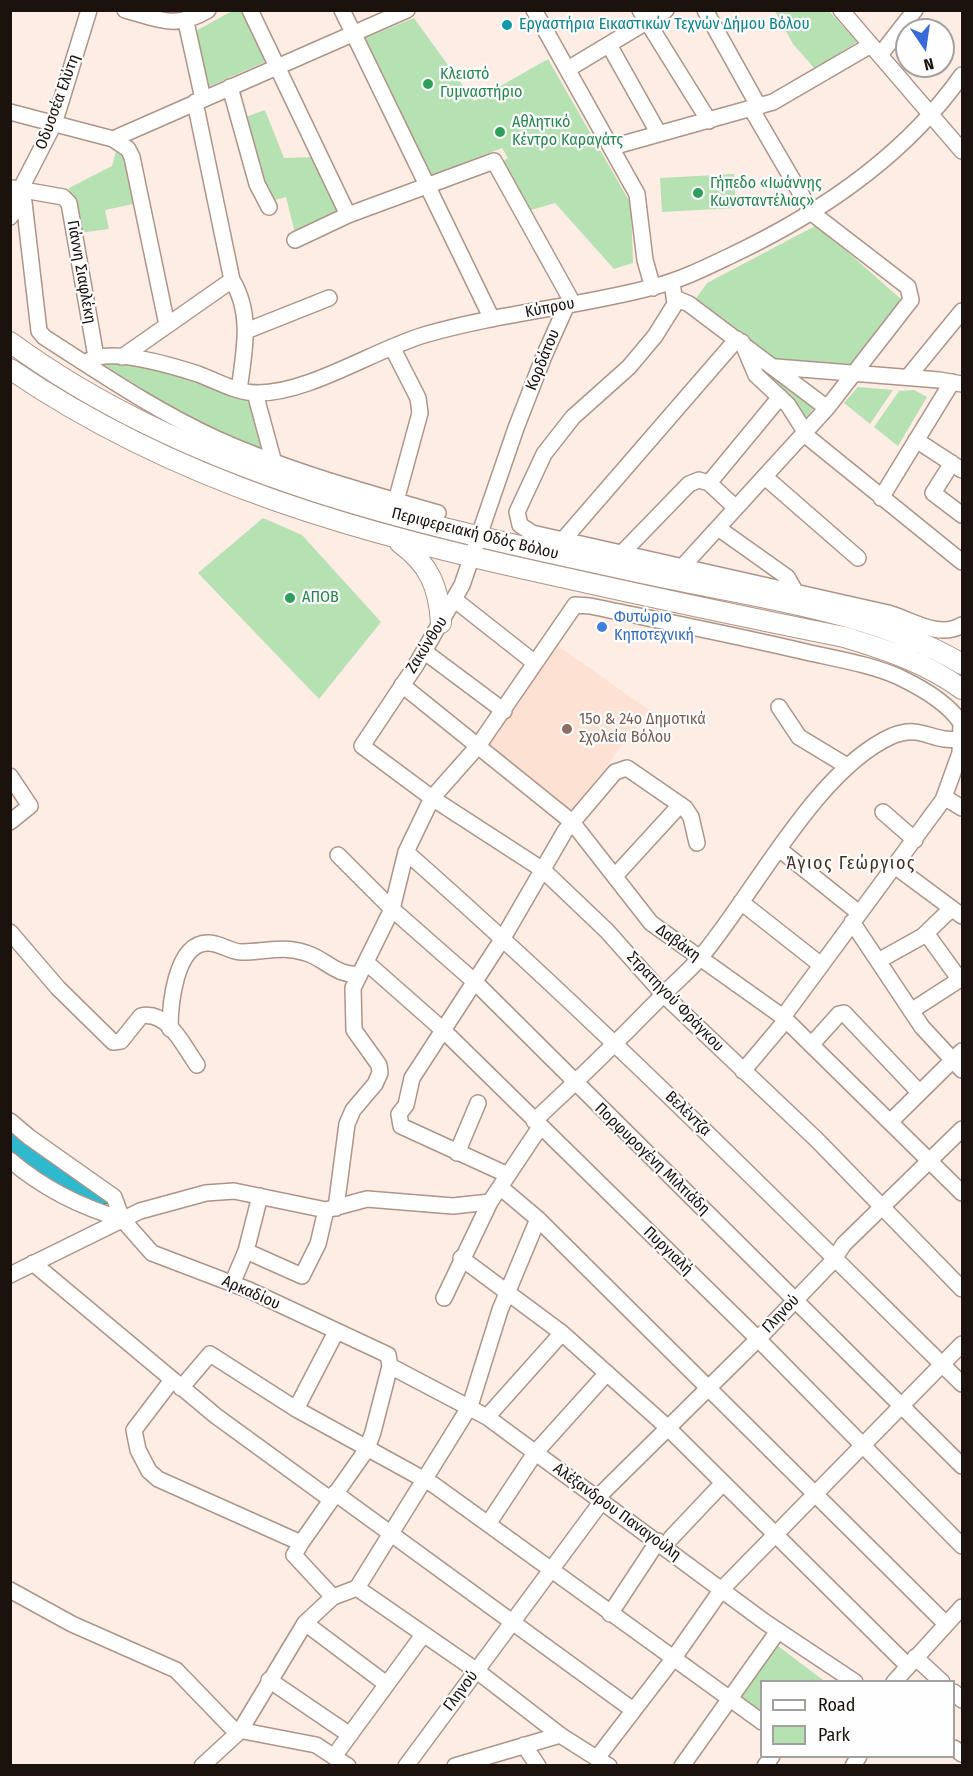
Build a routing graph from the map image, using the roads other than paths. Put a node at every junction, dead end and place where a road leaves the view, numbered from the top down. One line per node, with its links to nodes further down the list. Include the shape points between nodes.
1 (89, 10): 26 (street, Οδυσσέα Ελύτη)
2 (125, 10): 13 (street)
3 (208, 10): 13 (street)
4 (250, 10): 17 (street)
5 (342, 10): 14 (street)
6 (407, 10): 14 (street)
7 (534, 10): 18 (street)
8 (666, 10): 12 (street)
9 (705, 10): 22 (street)
10 (841, 10): 16 (street)
11 (915, 10): 16 (street)
12 (644, 16): 15 (street); 25 (street)
13 (186, 22): 21 (street)
14 (352, 33): 17 (street); 31 (street)
15 (609, 45): 18 (street); 27 (street)
16 (875, 50): 22 (street, via 788,96); 24 (street)
17 (277, 65): 20 (street); 35 (street)
18 (568, 69): 29 (street)
19 (963, 75): 24 (street, Κύπρου)
20 (230, 87): 21 (street); 33 (street, via 257,184)
21 (199, 100): 28 (street); 38 (street)
22 (756, 108): 25 (street); 34 (street)
23 (10, 112): 26 (street)
24 (930, 116): 30 (street); 34 (street, Κύπρου, via 878,163)
25 (709, 121): 27 (street)
26 (54, 124): 28 (street); 32 (street, Οδυσσέα Ελύτη)
27 (659, 134): 29 (street)
28 (113, 139): 46 (street, via 128,149 132,157)
29 (612, 147): 40 (street, via 640,202 645,260)
30 (963, 151)
31 (427, 185): 35 (street); 43 (street, via 494,161 570,297); 45 (street)
32 (14, 191): 36 (street, Οδυσσέα Ελύτη, via 18,206); 52 (street, via 24,202 39,331); 52 (street, Γιάννη Σιαφλέκη, via 63,197 69,203)
33 (269, 207)
34 (812, 213): 39 (street, Κύπρου); 55 (street, via 908,287 911,294 908,304)
35 (348, 215): 37 (street)
36 (10, 217)
37 (295, 240)
38 (232, 280): 46 (street); 47 (street, via 244,304)
39 (672, 282): 40 (street, Κύπρου); 42 (street)
40 (653, 288): 43 (street, Κύπρου)
41 (329, 298): 47 (street)
42 (675, 298): 48 (street); 76 (street, via 665,322 645,349 580,410 550,445 517,512 518,523 532,533)
43 (568, 305): 45 (street, Κύπρου); 74 (street, Κορδάτου, via 536,377)
44 (963, 311): 56 (street)
45 (492, 319): 50 (street, Κύπρου)
46 (167, 325): 51 (street)
47 (246, 331): 58 (street)
48 (739, 340): 53 (street); 60 (street, via 756,375); 76 (street)
49 (10, 342): 74 (main road, Περιφερειακή Οδός Βόλου, via 158,430 237,464 310,491)
50 (392, 347): 59 (street, Κύπρου, via 308,381); 69 (street, via 418,398 420,412)
51 (122, 357): 52 (street, Κύπρου); 58 (street, Κύπρου, via 177,368)
52 (90, 360): 64 (street, via 181,421)
53 (776, 367): 55 (street); 61 (street)
54 (10, 369): 75 (main road, Περιφερειακή Οδός Βόλου, via 127,439 174,461 266,499)
55 (856, 373): 56 (street); 61 (street)
56 (908, 377): 57 (street)
57 (957, 383): 63 (street)
58 (239, 390): 59 (street, Κύπρου)
59 (255, 393): 64 (street)
60 (780, 397): 62 (street); 67 (street)
61 (827, 408): 62 (street)
62 (803, 432): 66 (street); 68 (street)
63 (916, 440): 65 (street); 68 (street)
64 (274, 463): 69 (street)
65 (957, 467): 72 (street, via 933,494)
66 (765, 477): 70 (street); 79 (street)
67 (709, 483): 70 (street); 77 (street, via 699,480 689,484)
68 (881, 498): 80 (street)
69 (396, 501): 71 (street)
70 (736, 508): 73 (street)
71 (438, 513)
72 (963, 515)
73 (718, 528): 81 (street); 82 (street, via 787,577)
74 (480, 537): 78 (street, Ζακύνθου); 88 (main road, Περιφερειακή Οδός Βόλου, via 851,618 914,639)
75 (393, 538): 78 (main road, Περιφερειακή Οδός Βόλου); 84 (main road, via 417,556 432,576 440,601)
76 (563, 540): 77 (street)
77 (622, 553): 81 (street)
78 (473, 558): 83 (street, Ζακύνθου); 90 (main road, Περιφερειακή Οδός Βόλου, via 844,637 893,652)
79 (858, 558)
80 (963, 562)
81 (683, 566): 82 (street)
82 (795, 591): 85 (street, via 888,613 940,631)
83 (455, 600): 84 (street, Ζακύνθου); 87 (street)
84 (441, 623): 86 (street, Ζακύνθου)
85 (957, 628)
86 (424, 652): 89 (street, Ζακύνθου); 92 (street)
87 (536, 663): 92 (street); 93 (street, via 572,607 581,604 874,669 911,684 951,712 961,723)
88 (963, 664)
89 (402, 686): 94 (street, Ζακύνθου); 95 (street, Δαβάκη)
90 (963, 688)
91 (780, 707): 96 (street, via 799,737)
92 (504, 711): 95 (street)
93 (962, 738): 96 (street, via 945,741 925,732 905,732 873,747); 98 (street)
94 (362, 746): 99 (street, Στρατηγού Φράγκου)
95 (478, 746): 99 (street); 104 (street, Δαβάκη)
96 (847, 766): 107 (street)
97 (10, 776): 103 (street, via 30,806)
98 (944, 797): 101 (street); 105 (street)
99 (432, 798): 108 (street); 111 (street, Στρατηγού Φράγκου)
100 (680, 805): 104 (street, via 630,770 620,768); 106 (street, via 691,817); 112 (street)
101 (963, 808)
102 (883, 812): 105 (street)
103 (10, 822)
104 (572, 822): 111 (street); 112 (street, Δαβάκη)
105 (915, 840): 110 (street)
106 (697, 843)
107 (779, 849): 113 (street); 116 (street)
108 (406, 852): 114 (street); 119 (street, Βελέντζα)
109 (338, 855): 114 (street, Πορφυρογένη Μιλτιάδη)
110 (896, 867): 115 (street); 116 (street)
111 (543, 870): 119 (street); 126 (street, Στρατηγού Φράγκου, via 607,931)
112 (615, 876): 120 (street, Δαβάκη, via 651,923)
113 (741, 902): 120 (street); 122 (street)
114 (392, 909): 123 (street); 125 (street, Πορφυρογένη Μιλτιάδη)
115 (957, 912): 118 (street)
116 (855, 917): 121 (street); 122 (street)
117 (10, 932): 129 (street, via 58,988 113,1042 121,1041 141,1016 157,1017)
118 (926, 933): 121 (street); 124 (street)
119 (504, 938): 125 (street); 131 (street, Βελέντζα)
120 (699, 959): 126 (street); 128 (street, Δαβάκη)
121 (878, 961): 127 (street)
122 (821, 965): 128 (street)
123 (364, 968): 129 (street, via 343,973 314,955 291,949 237,952 202,944 176,972); 130 (street, Πυργιαλή); 150 (street, via 353,988 353,1026 379,1065 380,1073 347,1124)
124 (961, 979): 127 (street)
125 (475, 982): 130 (street); 136 (street, Πορφυρογένη Μιλτιάδη)
126 (663, 994): 131 (street); 135 (street, Στρατηγού Φράγκου)
127 (911, 1011): 133 (street, via 928,1036)
128 (785, 1019): 132 (street, Δαβάκη); 135 (street)
129 (170, 1029): 134 (street)
130 (443, 1030): 141 (street, Πυργιαλή); 143 (street, via 412,1078 398,1121 405,1130)
131 (616, 1043): 136 (street); 156 (street, Βελέντζα)
132 (812, 1044): 137 (street, via 843,1013); 140 (street, Δαβάκη)
133 (959, 1060): 137 (street)
134 (197, 1065)
135 (743, 1071): 151 (street, Στρατηγού Φράγκου, via 817,1140)
136 (575, 1083): 141 (street); 163 (street, Πορφυρογένη Μιλτιάδη)
137 (919, 1092): 140 (street)
138 (478, 1103): 143 (street)
139 (10, 1120): 152 (street, Αρκαδίου, via 114,1197)
140 (890, 1122): 145 (street, Δαβάκη)
141 (537, 1124): 146 (street); 166 (street, Πυργιαλή)
142 (963, 1129): 145 (street, Γληνού)
143 (458, 1153): 146 (street)
144 (10, 1160): 152 (street, via 76,1204)
145 (929, 1161): 147 (street, Δαβάκη); 151 (street, Γληνού)
146 (504, 1181): 149 (street); 153 (street)
147 (963, 1193)
148 (260, 1196): 150 (street); 152 (street, via 234,1191 206,1192); 154 (street)
149 (490, 1202): 150 (street, via 447,1206 367,1199); 155 (street)
150 (331, 1209): 154 (street, via 302,1275)
151 (881, 1209): 156 (street, Γληνού); 160 (street, Στρατηγού Φράγκου)
152 (122, 1219): 157 (street); 159 (street, Αρκαδίου, via 152,1253)
153 (538, 1219): 161 (street); 173 (street)
154 (246, 1251): 159 (street)
155 (461, 1258): 161 (street); 162 (street)
156 (834, 1259): 163 (street, Γληνού); 169 (street, Βελέντζα)
157 (33, 1263): 158 (street); 171 (street)
158 (10, 1275)
159 (232, 1284): 164 (street, Αρκαδίου)
160 (963, 1289)
161 (508, 1292): 165 (street); 174 (street)
162 (444, 1298)
163 (795, 1299): 166 (street, Γληνού); 175 (street, Πορφυρογένη Μιλτιάδη)
164 (336, 1332): 168 (street, Αρκαδίου); 176 (street)
165 (562, 1333): 170 (street); 177 (street)
166 (758, 1339): 173 (street, Γληνού); 179 (street, Πυργιαλή)
167 (963, 1344): 169 (street)
168 (390, 1361): 174 (street, Αλέξανδρου Παναγούλη); 180 (street, via 374,1432)
169 (943, 1365): 172 (street, Βελέντζα); 175 (street)
170 (607, 1372): 178 (street); 181 (street)
171 (177, 1384): 176 (street, via 210,1354); 185 (street, via 233,1429); 192 (street, via 134,1430 135,1443 149,1471 171,1486)
172 (963, 1384)
173 (707, 1388): 178 (street, Γληνού); 186 (street)
174 (470, 1406): 177 (street, Αλέξανδρου Παναγούλη); 183 (street)
175 (902, 1406): 179 (street); 182 (street, Πορφυρογένη Μιλτιάδη)
176 (296, 1409): 180 (street)
177 (487, 1417): 181 (street, Αλέξανδρου Παναγούλη)
178 (667, 1427): 184 (street); 187 (street, Γληνού)
179 (863, 1446): 186 (street); 193 (street, Πυργιαλή)
180 (366, 1449): 183 (street); 185 (street)
181 (535, 1453): 187 (street, Αλέξανδρου Παναγούλη); 188 (street)
182 (963, 1466)
183 (424, 1479): 188 (street); 189 (street)
184 (723, 1483): 190 (street); 191 (street)
185 (333, 1496): 189 (street); 192 (street)
186 (815, 1496): 190 (street); 203 (street)
187 (600, 1499): 191 (street, Αλέξανδρου Παναγούλη); 194 (street, Γληνού)
188 (488, 1524): 194 (street)
189 (390, 1534): 195 (street); 201 (street)
190 (776, 1535): 196 (street); 207 (street)
191 (665, 1540): 196 (street, Αλέξανδρου Παναγούλη); 200 (street)
192 (301, 1543): 198 (street, via 294,1556)
193 (963, 1546)
194 (551, 1570): 200 (street); 201 (street, Γληνού)
195 (357, 1588): 198 (street); 205 (street)
196 (722, 1589): 204 (street, Αλέξανδρου Παναγούλη); 206 (street)
197 (10, 1590): 218 (street, via 72,1624 176,1670 225,1722)
198 (333, 1597): 202 (street)
199 (963, 1607): 203 (street)
200 (610, 1614): 206 (street)
201 (512, 1620): 208 (street, Γληνού); 216 (street)
202 (305, 1623): 210 (street); 214 (street)
203 (946, 1624): 207 (street)
204 (778, 1631): 209 (street, Αλέξανδρου Παναγούλη); 215 (street)
205 (423, 1635): 208 (street); 214 (street)
206 (673, 1659): 215 (street); 216 (street)
207 (911, 1661): 212 (street); 213 (street)
208 (477, 1671): 220 (street); 227 (street, Γληνού)
209 (833, 1676): 211 (street, Αλέξανδρου Παναγούλη)
210 (269, 1680): 218 (street); 219 (street)
211 (848, 1680)
212 (896, 1680)
213 (939, 1680)
214 (385, 1683): 219 (street)
215 (730, 1700): 217 (street); 229 (street)
216 (633, 1710): 223 (street)
217 (760, 1721)
218 (240, 1731): 222 (street, via 295,1739); 225 (street)
219 (350, 1735): 222 (street)
220 (560, 1735): 221 (street); 223 (street)
221 (524, 1745): 224 (street); 228 (street)
222 (335, 1755): 226 (street)
223 (603, 1762)
224 (536, 1765)
225 (202, 1766)
226 (348, 1766)
227 (406, 1766)
228 (455, 1766)
229 (682, 1766)

